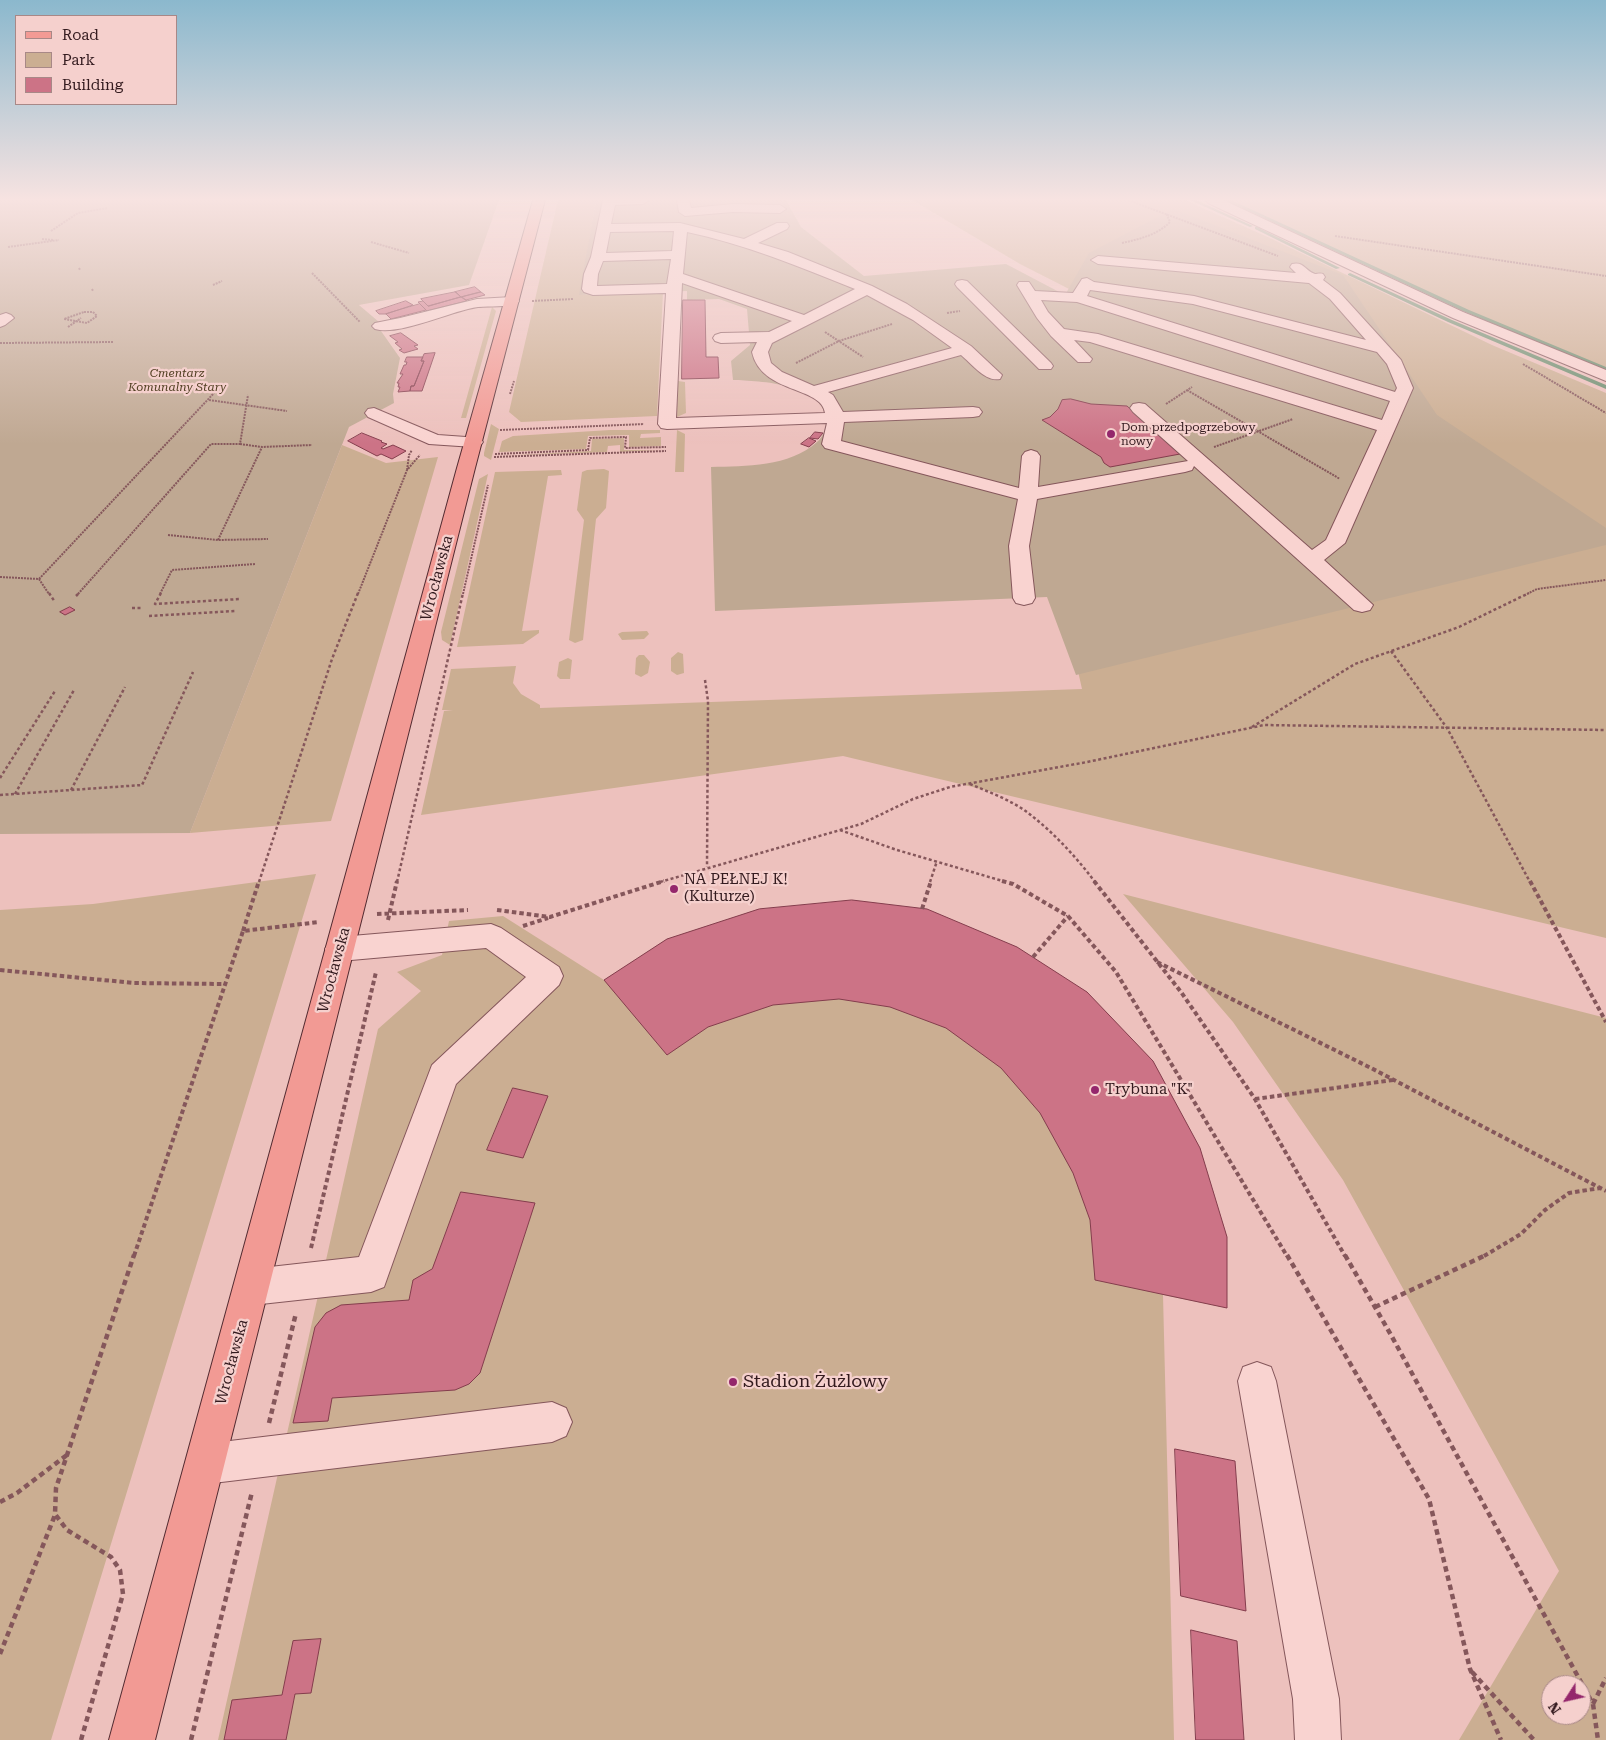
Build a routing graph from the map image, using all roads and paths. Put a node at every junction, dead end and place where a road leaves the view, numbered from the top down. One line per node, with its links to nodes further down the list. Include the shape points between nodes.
1 (222, 281): 10 (path)
2 (320, 281): 17 (path)
3 (517, 281): 15 (main road, Wrocławska)
4 (591, 281): 11 (street, via 590,290)
5 (675, 281): 11 (street)
6 (848, 281): 13 (street)
7 (1087, 281): 14 (street)
8 (1316, 281): 28 (street, via 1335,296)
9 (1386, 281): 33 (street)
10 (213, 285)
11 (674, 285): 18 (street); 47 (street)
12 (956, 286): 30 (street)
13 (867, 289): 18 (street); 27 (street, via 919,317)
14 (1082, 292): 22 (street, via 1027,290); 28 (street, via 1194,300); 38 (street)
15 (512, 301): 21 (street, via 477,303); 55 (main road, Wrocławska)
16 (81, 318): 19 (path)
17 (358, 320)
18 (805, 320): 23 (street)
19 (75, 322): 19 (path, via 64,319 80,312 97,315 86,323); 20 (path)
20 (68, 326)
21 (380, 326)
22 (1058, 333): 29 (street); 31 (street, via 1092,337)
23 (773, 336): 24 (street); 35 (street, via 766,340 760,352 764,366 779,378)
24 (721, 338)
25 (114, 342): 26 (path)
26 (0, 344)
27 (965, 349): 32 (street); 35 (street)
28 (1383, 349): 38 (street, via 1402,376 1405,388)
29 (1084, 359)
30 (1038, 367)
31 (1210, 374): 34 (path); 41 (street)
32 (994, 375)
33 (1606, 376)
34 (1187, 390): 44 (path); 50 (path)
35 (814, 391): 46 (street, via 823,396)
36 (214, 393): 39 (path)
37 (248, 395): 40 (path)
38 (1400, 399): 48 (street)
39 (208, 400): 40 (path); 70 (path)
40 (246, 406): 42 (path); 51 (path)
41 (1324, 408): 48 (street); 50 (path)
42 (287, 411)
43 (973, 412): 46 (street)
44 (1144, 412): 59 (street)
45 (374, 413): 55 (street, via 435,440)
46 (830, 414): 47 (street); 63 (street, via 836,430 831,444)
47 (667, 424): 49 (path)
48 (1387, 427): 62 (street)
49 (500, 430)
50 (1258, 432): 59 (path); 62 (path)
51 (240, 444): 53 (path); 72 (path, via 211,444)
52 (312, 445): 53 (path)
53 (262, 447): 66 (path)
54 (666, 447): 55 (path, via 625,448 626,437 590,438 588,450)
55 (478, 449): 56 (path); 60 (path, via 422,453); 103 (main road, Wrocławska)
56 (666, 451)
57 (409, 456): 60 (path)
58 (1031, 456): 63 (street)
59 (1188, 460): 63 (street); 67 (street)
60 (407, 470): 104 (path, via 332,659)
61 (488, 482): 101 (path)
62 (1359, 489): 67 (street, via 1335,543)
63 (1028, 495): 73 (street, via 1019,546)
64 (168, 535): 66 (path)
65 (268, 539): 66 (path)
66 (218, 540)
67 (1311, 560): 76 (street)
68 (255, 564): 74 (path, via 172,570 155,604)
69 (0, 577): 70 (path)
70 (39, 579): 75 (path)
71 (1606, 580): 81 (path, via 1537,589 1459,627)
72 (76, 596)
73 (1024, 598)
74 (240, 599)
75 (55, 602)
76 (1362, 605)
77 (132, 608): 78 (path)
78 (142, 608)
79 (235, 611): 80 (path)
80 (149, 616)
81 (1392, 651): 87 (path); 88 (path, via 1355,664)
82 (193, 672): 92 (path, via 142,784)
83 (705, 680): 97 (path, via 708,701)
84 (126, 687): 92 (path)
85 (74, 690): 93 (path)
86 (55, 691): 90 (path)
87 (1448, 728): 88 (path, via 1264,725); 89 (path); 111 (path)
88 (1249, 729): 91 (path)
89 (1606, 730)
90 (0, 778)
91 (970, 784): 95 (path, via 913,799 861,824); 108 (path, via 1031,815 1063,843)
92 (71, 790): 93 (path)
93 (15, 794): 94 (path)
94 (0, 796)
95 (840, 830): 96 (path); 97 (path)
96 (937, 861): 99 (path); 102 (path, via 1014,884)
97 (707, 867): 98 (path, via 550,917)
98 (490, 909)
99 (922, 909)
100 (471, 910): 101 (path)
101 (389, 913): 103 (path); 105 (path)
102 (1068, 916): 107 (path); 127 (path, via 1116,972 1320,1310 1429,1499)
103 (348, 918): 104 (path); 106 (main road, Wrocławska)
104 (243, 931): 110 (path)
105 (382, 945): 106 (street); 116 (path); 116 (street, via 491,936 548,976 443,1075 372,1274)
106 (340, 949): 117 (main road, Wrocławska)
107 (1033, 957)
108 (1156, 961): 112 (path); 113 (path)
109 (0, 970): 110 (path, via 134,983)
110 (226, 984): 121 (path)
111 (1606, 1022)
112 (1395, 1080): 113 (path); 114 (path)
113 (1255, 1099): 118 (path)
114 (1600, 1188): 115 (path); 118 (path, via 1569,1193 1545,1210 1521,1234 1482,1257)
115 (1606, 1191)
116 (304, 1282): 117 (street); 122 (path)
117 (252, 1287): 123 (main road, Wrocławska)
118 (1375, 1307): 129 (path)
119 (1257, 1381): 133 (street, via 1316,1699)
120 (552, 1422): 122 (street)
121 (68, 1454): 124 (path, via 18,1493); 125 (path, via 56,1488)
122 (260, 1457): 123 (street); 132 (path)
123 (205, 1464): 131 (main road, Wrocławska)
124 (0, 1502)
125 (55, 1514): 126 (path); 130 (path, via 67,1530 111,1557 120,1570 124,1594)
126 (0, 1654)
127 (1470, 1669): 134 (path); 135 (path)
128 (1606, 1678): 129 (path)
129 (1593, 1704): 136 (path)
130 (81, 1740)
131 (132, 1740)
132 (191, 1740)
133 (1318, 1740)
134 (1501, 1740)
135 (1534, 1740)
136 (1598, 1740)

